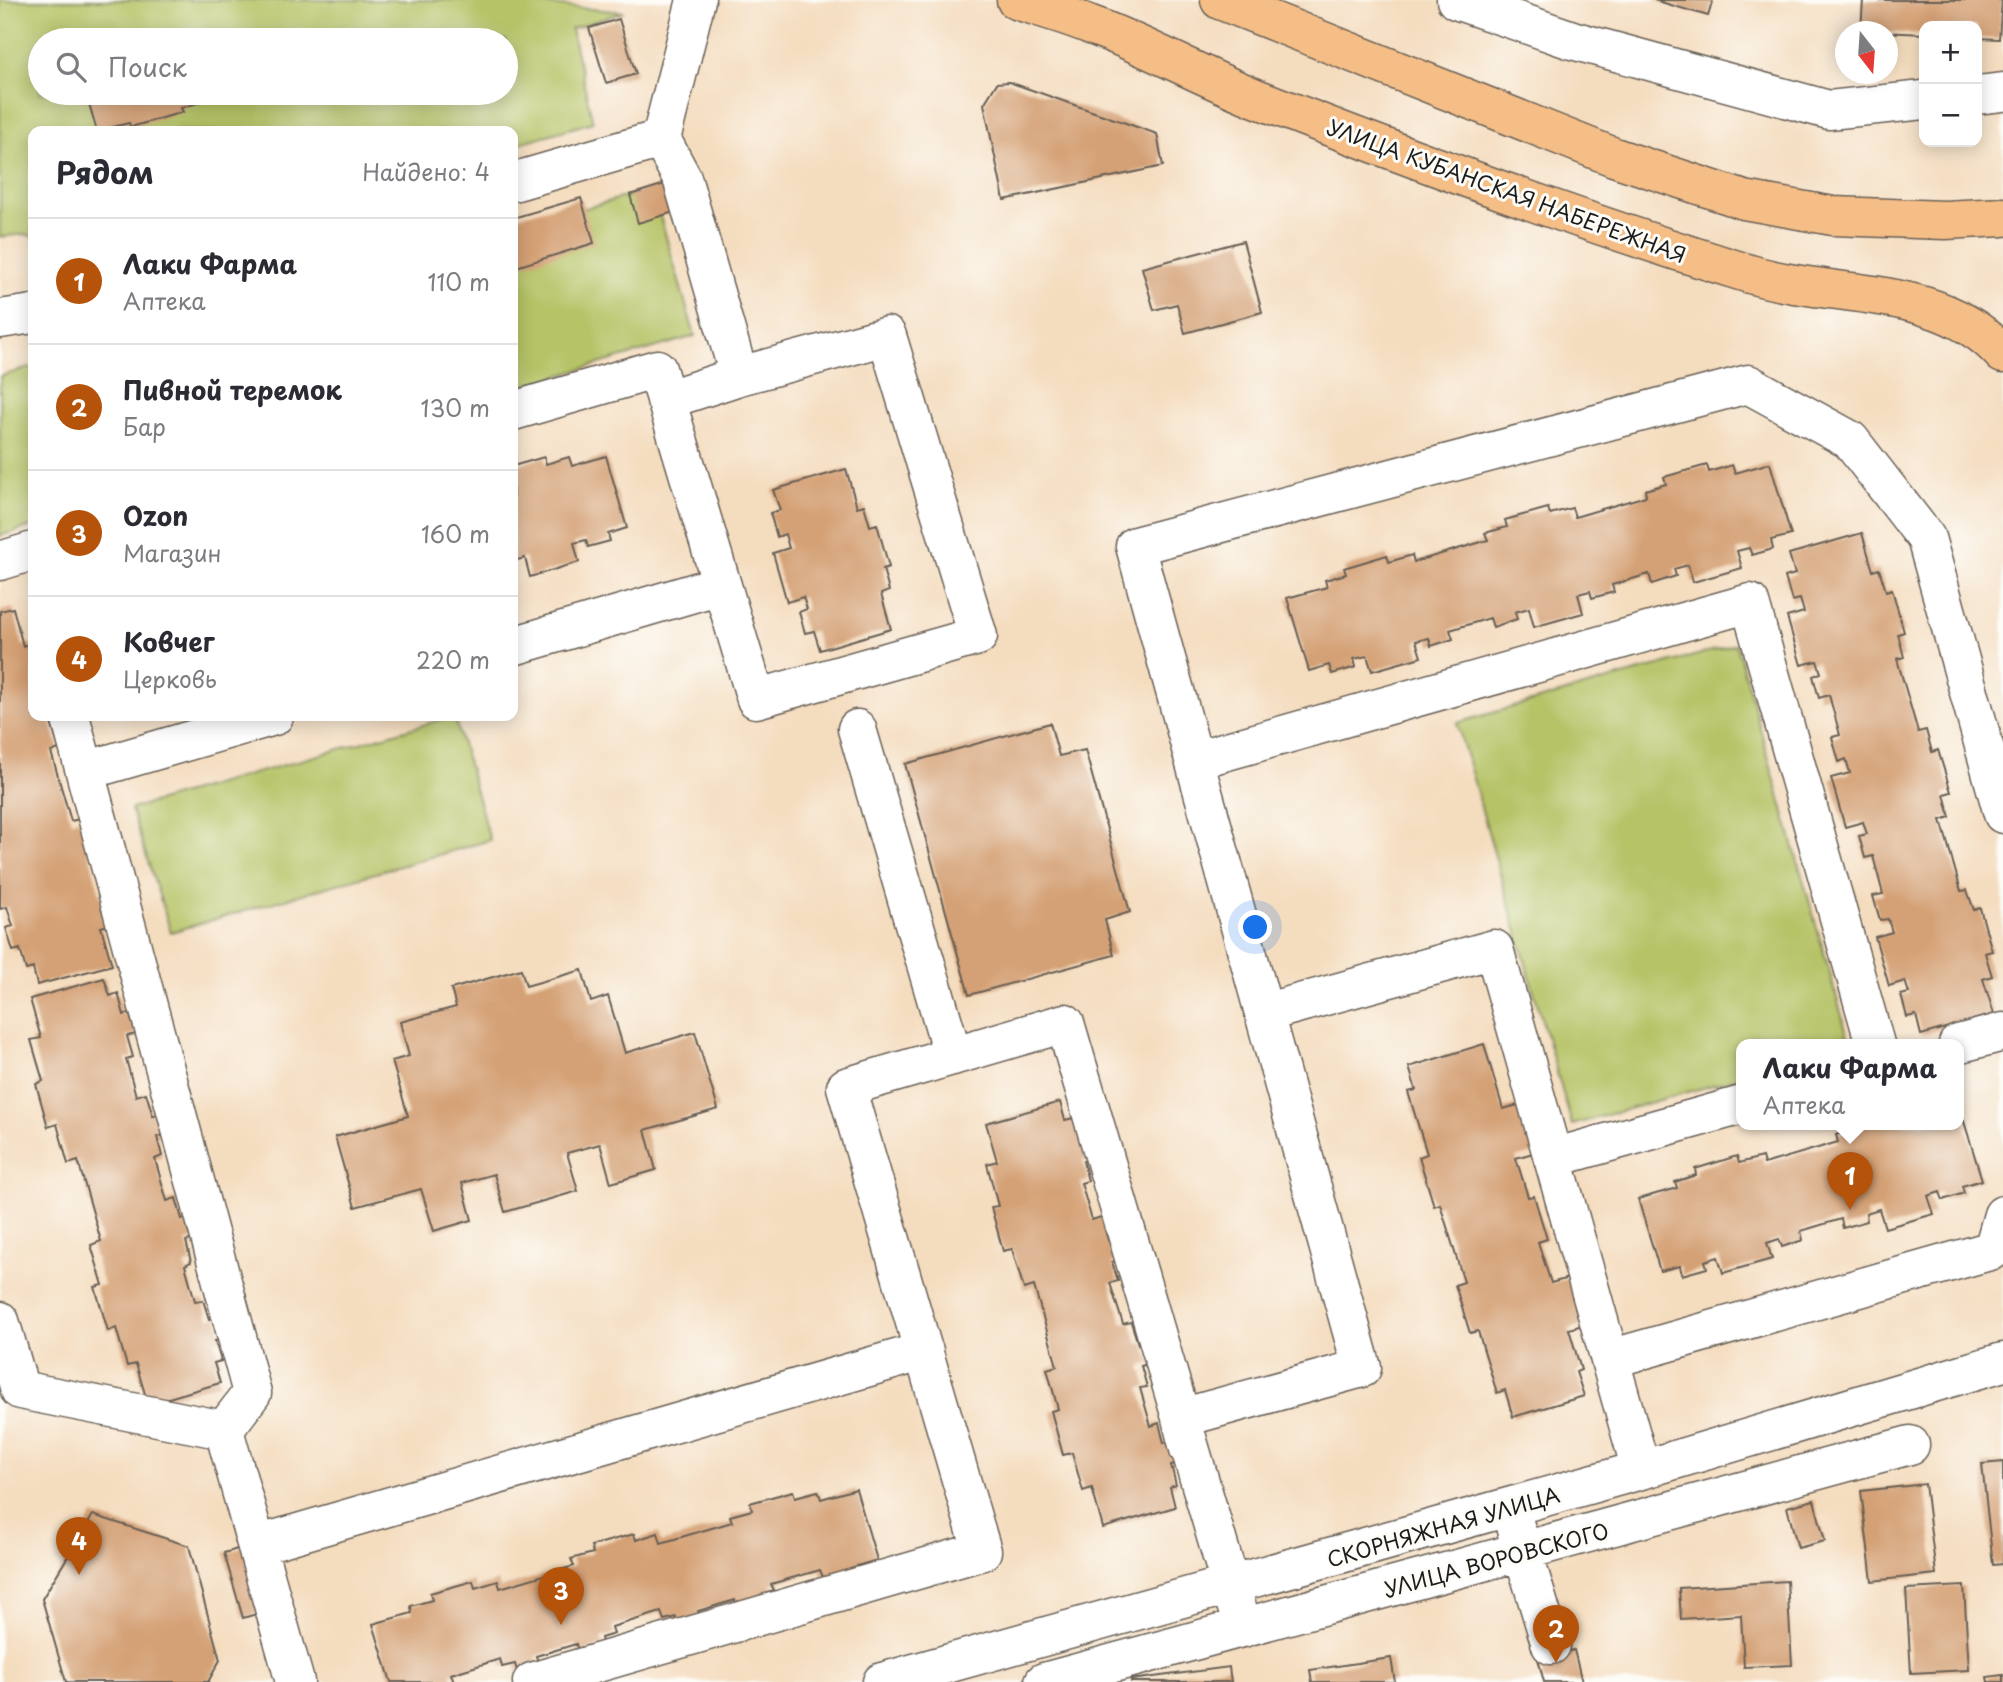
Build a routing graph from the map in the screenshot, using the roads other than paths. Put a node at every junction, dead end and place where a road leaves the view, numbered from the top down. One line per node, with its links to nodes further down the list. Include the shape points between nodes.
1 (696, 0): 8 (street)
2 (1016, 0): 13 (main road, УЛИЦА КУБАНСКАЯ НАБЕРЕЖНАЯ, via 1091,24 1262,101 1644,242 1761,277 1898,299 1950,315 1992,341)
3 (1220, 0): 10 (main road, via 1614,157 1744,200 1833,216)
4 (1456, 0): 7 (street, via 1572,40 1829,110)
5 (2003, 92): 6 (street)
6 (1982, 94)
7 (1919, 101)
8 (661, 139): 9 (street); 14 (street, via 682,178)
9 (518, 181)
10 (2003, 217)
11 (28, 315): 12 (street)
12 (0, 318)
13 (2003, 354)
14 (739, 376): 15 (street); 17 (street, via 887,335 978,636 756,699)
15 (666, 400): 16 (street, via 657,369); 17 (street)
16 (518, 410)
17 (720, 585): 18 (street)
18 (518, 645)
19 (71, 721): 23 (street)
20 (257, 721): 23 (street)
21 (858, 729): 29 (street)
22 (1195, 760): 24 (street, via 1135,546 1748,384 1850,440 1926,538); 25 (street); 27 (street, via 1750,603)
23 (85, 771): 37 (street, via 252,1393)
24 (2003, 814)
25 (1264, 1013): 31 (street, via 1494,948); 39 (street, via 1362,1368 1181,1418)
26 (2003, 1032): 28 (street)
27 (1874, 1039)
28 (1964, 1042)
29 (953, 1056): 34 (street, via 846,1087); 39 (street, via 1065,1023)
30 (1736, 1106): 31 (street)
31 (1553, 1158): 35 (street)
32 (2003, 1215): 35 (street, via 1993,1250)
33 (0, 1321): 37 (street, via 20,1390)
34 (923, 1351): 42 (street); 51 (street, via 982,1551)
35 (1610, 1359): 40 (street)
36 (2003, 1362): 40 (street, СКОРНЯЖНАЯ УЛИЦА)
37 (224, 1430): 42 (street)
38 (1910, 1445): 43 (street, УЛИЦА ВОРОВСКОГО)
39 (1189, 1449): 45 (street)
40 (1641, 1470): 41 (street, СКОРНЯЖНАЯ УЛИЦА)
41 (1509, 1507): 43 (street); 44 (street, СКОРНЯЖНАЯ УЛИЦА)
42 (257, 1545): 50 (street)
43 (1523, 1552): 46 (street, УЛИЦА ВОРОВСКОГО); 48 (street)
44 (1338, 1555): 45 (street, СКОРНЯЖНАЯ УЛИЦА); 46 (street)
45 (1231, 1586): 47 (street); 52 (street, СКОРНЯЖНАЯ УЛИЦА)
46 (1350, 1599): 47 (street, УЛИЦА ВОРОВСКОГО)
47 (1243, 1628): 49 (street, УЛИЦА ВОРОВСКОГО)
48 (1551, 1645)
49 (1082, 1677): 53 (street, УЛИЦА ВОРОВСКОГО)
50 (295, 1682)
51 (532, 1682)
52 (882, 1682)
53 (1044, 1682)

